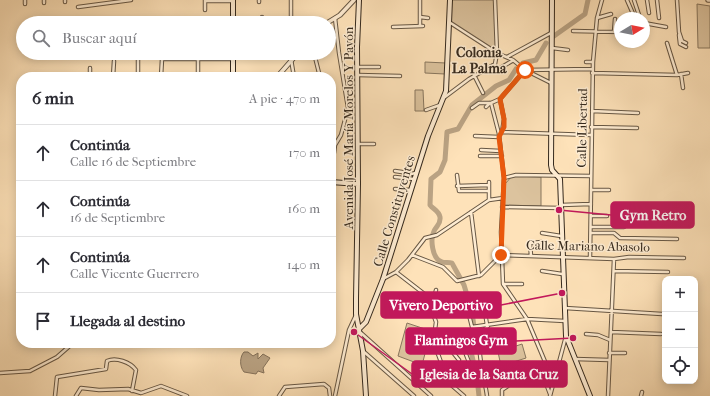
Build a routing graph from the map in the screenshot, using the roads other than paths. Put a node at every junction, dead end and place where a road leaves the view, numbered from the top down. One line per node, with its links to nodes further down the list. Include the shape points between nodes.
1 (25, 0): 20 (street)
2 (98, 0): 21 (street)
3 (131, 0): 18 (street)
4 (233, 0): 19 (street); 28 (main road)
5 (291, 0): 29 (street)
6 (354, 0): 30 (street)
7 (359, 0): 62 (main road, Avenida José María Morelos Y Pavón)
8 (420, 0): 31 (street)
9 (450, 0): 35 (main road, Calle Constituyentes)
10 (496, 0): 50 (street)
11 (552, 0): 44 (main road)
12 (602, 0): 33 (street, Calle Libertad)
13 (627, 0): 24 (street)
14 (634, 0): 25 (street)
15 (648, 0): 26 (street)
16 (657, 0): 34 (street)
17 (677, 0): 43 (street)
18 (113, 1): 21 (street)
19 (205, 1): 23 (street)
20 (25, 4)
21 (98, 5): 22 (street)
22 (78, 7)
23 (205, 10)
24 (632, 12)
25 (638, 12)
26 (649, 12)
27 (611, 14): 33 (street)
28 (233, 16)
29 (291, 16)
30 (336, 17)
31 (420, 17): 32 (street); 38 (street, via 421,26)
32 (428, 18)
33 (597, 18): 41 (street, Calle Libertad)
34 (659, 18)
35 (449, 22): 50 (street); 88 (main road, Calle Constituyentes, via 446,91)
36 (650, 24): 39 (street)
37 (336, 27): 103 (street, via 348,108 341,135)
38 (394, 27)
39 (666, 27)
40 (573, 31): 41 (street)
41 (596, 31): 42 (street); 61 (street, Calle Libertad)
42 (614, 32)
43 (679, 32): 46 (street, via 682,41); 47 (street, via 678,41)
44 (551, 33): 48 (main road); 51 (street)
45 (667, 42): 83 (street)
46 (686, 42)
47 (686, 47)
48 (551, 48): 49 (street); 65 (main road)
49 (568, 50)
50 (497, 53): 51 (street); 82 (street, via 493,66)
51 (506, 57): 57 (street)
52 (138, 60): 71 (street)
53 (161, 60): 72 (street)
54 (198, 60): 73 (street)
55 (233, 60): 74 (main road)
56 (316, 60): 77 (street)
57 (513, 60): 67 (street); 68 (street)
58 (114, 61): 70 (street)
59 (291, 61): 75 (street); 76 (street)
60 (586, 62): 61 (street)
61 (592, 62): 66 (street, Calle Libertad)
62 (357, 67): 63 (street); 81 (main road, Avenida José María Morelos Y Pavón)
63 (379, 67)
64 (90, 68): 69 (street)
65 (551, 69): 66 (street); 68 (street); 85 (main road)
66 (592, 69): 78 (street, Calle Libertad)
67 (497, 70)
68 (525, 70): 85 (street); 89 (street)
69 (90, 72)
70 (113, 72)
71 (138, 72)
72 (161, 72)
73 (198, 72)
74 (233, 72)
75 (281, 72)
76 (293, 72)
77 (319, 72)
78 (592, 73): 83 (street); 95 (street, Calle Libertad)
79 (688, 73): 80 (street)
80 (682, 74): 83 (street); 86 (street)
81 (358, 75): 84 (street); 104 (main road, Avenida José María Morelos Y Pavón)
82 (474, 75): 87 (street); 88 (street)
83 (677, 75)
84 (400, 76)
85 (551, 83): 99 (main road)
86 (683, 88)
87 (483, 94)
88 (443, 98): 91 (main road, Calle Constituyentes)
89 (500, 99): 90 (street); 100 (street, via 504,119)
90 (491, 103): 92 (street); 93 (street, via 479,103); 100 (street)
91 (440, 105): 94 (street); 111 (main road, Calle Constituyentes)
92 (486, 107)
93 (472, 108)
94 (426, 110)
95 (592, 111): 96 (street); 97 (street, Calle Libertad)
96 (638, 113)
97 (591, 127): 98 (street); 101 (street, Calle Libertad)
98 (637, 128)
99 (551, 132): 100 (street); 101 (street); 113 (main road, via 551,168)
100 (500, 134): 102 (street); 107 (street)
101 (591, 135): 114 (street, Calle Libertad)
102 (475, 136)
103 (336, 143)
104 (358, 144): 105 (street); 119 (main road, Avenida José María Morelos Y Pavón)
105 (374, 144)
106 (482, 150): 107 (street)
107 (501, 150): 109 (street)
108 (480, 156): 109 (street)
109 (502, 156): 116 (street)
110 (395, 172): 111 (street, via 406,175)
111 (416, 173): 117 (main road, Calle Constituyentes)
112 (457, 175): 120 (street)
113 (559, 176): 114 (street); 116 (street, via 516,175); 129 (main road)
114 (591, 176): 123 (street, Calle Libertad)
115 (396, 177): 117 (street)
116 (504, 178): 126 (street)
117 (414, 179): 122 (main road, Calle Constituyentes)
118 (336, 182): 119 (main road)
119 (358, 184): 163 (main road, Avenida José María Morelos Y Pavón)
120 (457, 186): 125 (street, via 459,191); 125 (street, via 489,184)
121 (395, 189): 122 (street)
122 (411, 190): 154 (main road, Calle Constituyentes)
123 (591, 190): 124 (street); 128 (street, Calle Libertad)
124 (609, 190)
125 (488, 191): 127 (street)
126 (503, 198): 127 (street); 130 (street)
127 (488, 200): 131 (street)
128 (591, 204): 129 (street); 132 (street, Calle Libertad)
129 (560, 206): 130 (street); 138 (main road)
130 (502, 207): 142 (street)
131 (471, 212): 141 (street, via 437,235 427,237); 153 (street)
132 (591, 216): 133 (street); 135 (street, Calle Libertad)
133 (607, 216)
134 (624, 226): 135 (street)
135 (591, 227): 137 (street, Calle Libertad)
136 (542, 233): 138 (street)
137 (591, 233): 139 (street, via 614,233 620,238); 145 (street, Calle Libertad)
138 (561, 236): 144 (main road)
139 (677, 239)
140 (542, 242): 143 (street, via 530,243)
141 (412, 255): 150 (street); 153 (street, via 443,268 457,281)
142 (501, 255): 143 (street, Calle Mariano Abasolo); 153 (street); 155 (street)
143 (531, 256): 144 (street, Calle Mariano Abasolo)
144 (562, 256): 145 (street, Calle Mariano Abasolo); 152 (main road)
145 (590, 258): 147 (street, Calle Mariano Abasolo)
146 (684, 258): 147 (street, Calle Mariano Abasolo)
147 (614, 259): 149 (street)
148 (542, 271): 152 (street)
149 (614, 271): 151 (street); 162 (street)
150 (396, 272): 154 (street); 158 (street)
151 (668, 272)
152 (562, 274): 161 (main road)
153 (479, 276)
154 (383, 279): 170 (main road, Calle Constituyentes, via 366,322)
155 (503, 284): 156 (street); 167 (street)
156 (522, 284)
157 (436, 290): 158 (street, via 434,295)
158 (427, 296): 166 (street)
159 (484, 306): 169 (street)
160 (467, 307): 169 (street, via 472,327)
161 (564, 308): 162 (street); 168 (main road)
162 (612, 311): 165 (street); 171 (street)
163 (356, 314): 170 (main road, Avenida José María Morelos Y Pavón); 198 (street, via 349,330)
164 (448, 314): 166 (street)
165 (662, 314)
166 (435, 316): 178 (street, via 432,342)
167 (527, 319): 168 (street); 169 (street); 185 (street)
168 (565, 322): 174 (main road)
169 (488, 325): 176 (street)
170 (360, 330): 179 (main road, Avenida José María Morelos Y Pavón); 201 (street)
171 (610, 332): 173 (street); 175 (street)
172 (586, 334): 175 (street)
173 (661, 334)
174 (566, 336): 182 (main road); 192 (street)
175 (610, 340): 180 (street)
176 (480, 342): 178 (street, via 465,343 464,350 471,370 470,375 445,370); 203 (street)
177 (67, 348): 186 (street, via 57,357 30,371)
178 (436, 349): 183 (street, via 451,350)
179 (363, 351): 199 (main road, Avenida José María Morelos Y Pavón); 200 (street)
180 (610, 353): 181 (street); 184 (street)
181 (625, 353)
182 (574, 359): 184 (street); 205 (main road)
183 (459, 360)
184 (609, 360): 206 (street)
185 (546, 364): 188 (street); 192 (street)
186 (0, 372)
187 (441, 376): 202 (street)
188 (504, 378)
189 (512, 383): 204 (street, via 502,390)
190 (132, 391): 193 (street, via 136,370 130,364 114,359 107,361 106,369 57,377); 194 (street, via 81,388); 195 (street, via 141,393 161,386)
191 (642, 392): 207 (street)
192 (550, 395)
193 (55, 396)
194 (76, 396)
195 (188, 396)
196 (279, 396): 197 (street, via 285,387 324,384 329,388)
197 (330, 396)
198 (335, 396)
199 (366, 396)
200 (414, 396)
201 (431, 396)
202 (464, 396)
203 (487, 396)
204 (502, 396)
205 (590, 396)
206 (608, 396)
207 (640, 396)

